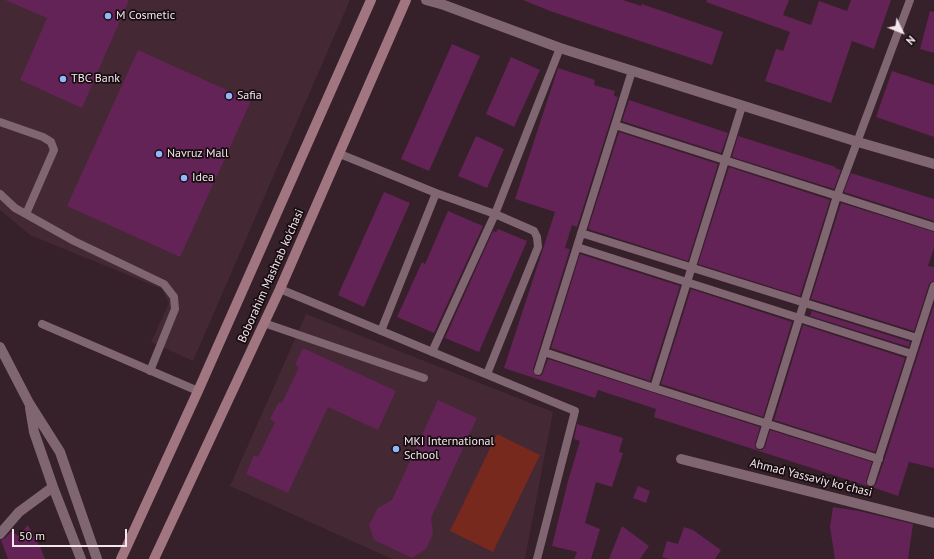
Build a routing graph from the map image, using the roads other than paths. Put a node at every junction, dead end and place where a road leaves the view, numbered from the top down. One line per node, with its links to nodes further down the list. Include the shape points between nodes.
1 (371, 0): 41 (main road, Boborahim Mashrab ko'chasi)
2 (406, 0): 11 (main road, Boborahim Mashrab ko'chasi)
3 (426, 0): 5 (street)
4 (910, 0): 10 (lane)
5 (560, 48): 6 (street); 18 (lane)
6 (632, 71): 7 (street); 9 (lane)
7 (742, 106): 10 (street); 12 (lane)
8 (0, 122): 17 (lane, via 44,137 51,142 54,150)
9 (615, 125): 12 (lane); 20 (lane)
10 (858, 142): 13 (street); 16 (lane)
11 (340, 154): 14 (lane); 25 (main road, Boborahim Mashrab ko'chasi)
12 (725, 160): 16 (lane); 22 (lane)
13 (934, 164)
14 (436, 193): 18 (lane); 30 (lane)
15 (0, 194): 17 (lane)
16 (837, 196): 19 (lane); 26 (lane)
17 (26, 214): 36 (lane, via 74,241 164,284 174,297 175,309)
18 (495, 214): 33 (lane); 38 (lane, via 534,231 538,247)
19 (934, 227)
20 (581, 233): 21 (lane); 22 (lane)
21 (577, 246): 23 (lane); 34 (lane)
22 (692, 268): 23 (lane); 26 (lane)
23 (687, 282): 27 (lane); 40 (lane)
24 (934, 286): 31 (lane)
25 (280, 289): 28 (main road, Boborahim Mashrab ko'chasi); 30 (lane)
26 (804, 303): 27 (lane); 31 (lane)
27 (799, 318): 35 (lane); 43 (lane)
28 (264, 323): 39 (lane); 54 (main road, Boborahim Mashrab ko'chasi)
29 (42, 324): 36 (lane)
30 (381, 331): 33 (lane)
31 (917, 338): 35 (lane)
32 (0, 349): 42 (street)
33 (432, 352): 38 (lane)
34 (544, 352): 37 (lane); 40 (lane)
35 (912, 354): 46 (lane)
36 (150, 371): 41 (lane)
37 (538, 371)
38 (487, 374): 55 (lane, via 575,411)
39 (424, 378)
40 (654, 388): 43 (lane)
41 (198, 391): 53 (main road, Boborahim Mashrab ko'chasi)
42 (29, 403): 48 (street, via 34,432); 52 (street, via 60,452)
43 (766, 424): 44 (lane); 46 (lane)
44 (760, 445)
45 (682, 458): 49 (street, Ahmad Yassaviy koʻchasi)
46 (879, 459): 47 (lane)
47 (871, 482)
48 (53, 487): 50 (street, via 19,512); 51 (street)
49 (934, 523)
50 (0, 534)
51 (81, 559)
52 (97, 559)
53 (121, 559)
54 (154, 559)
55 (537, 559)

